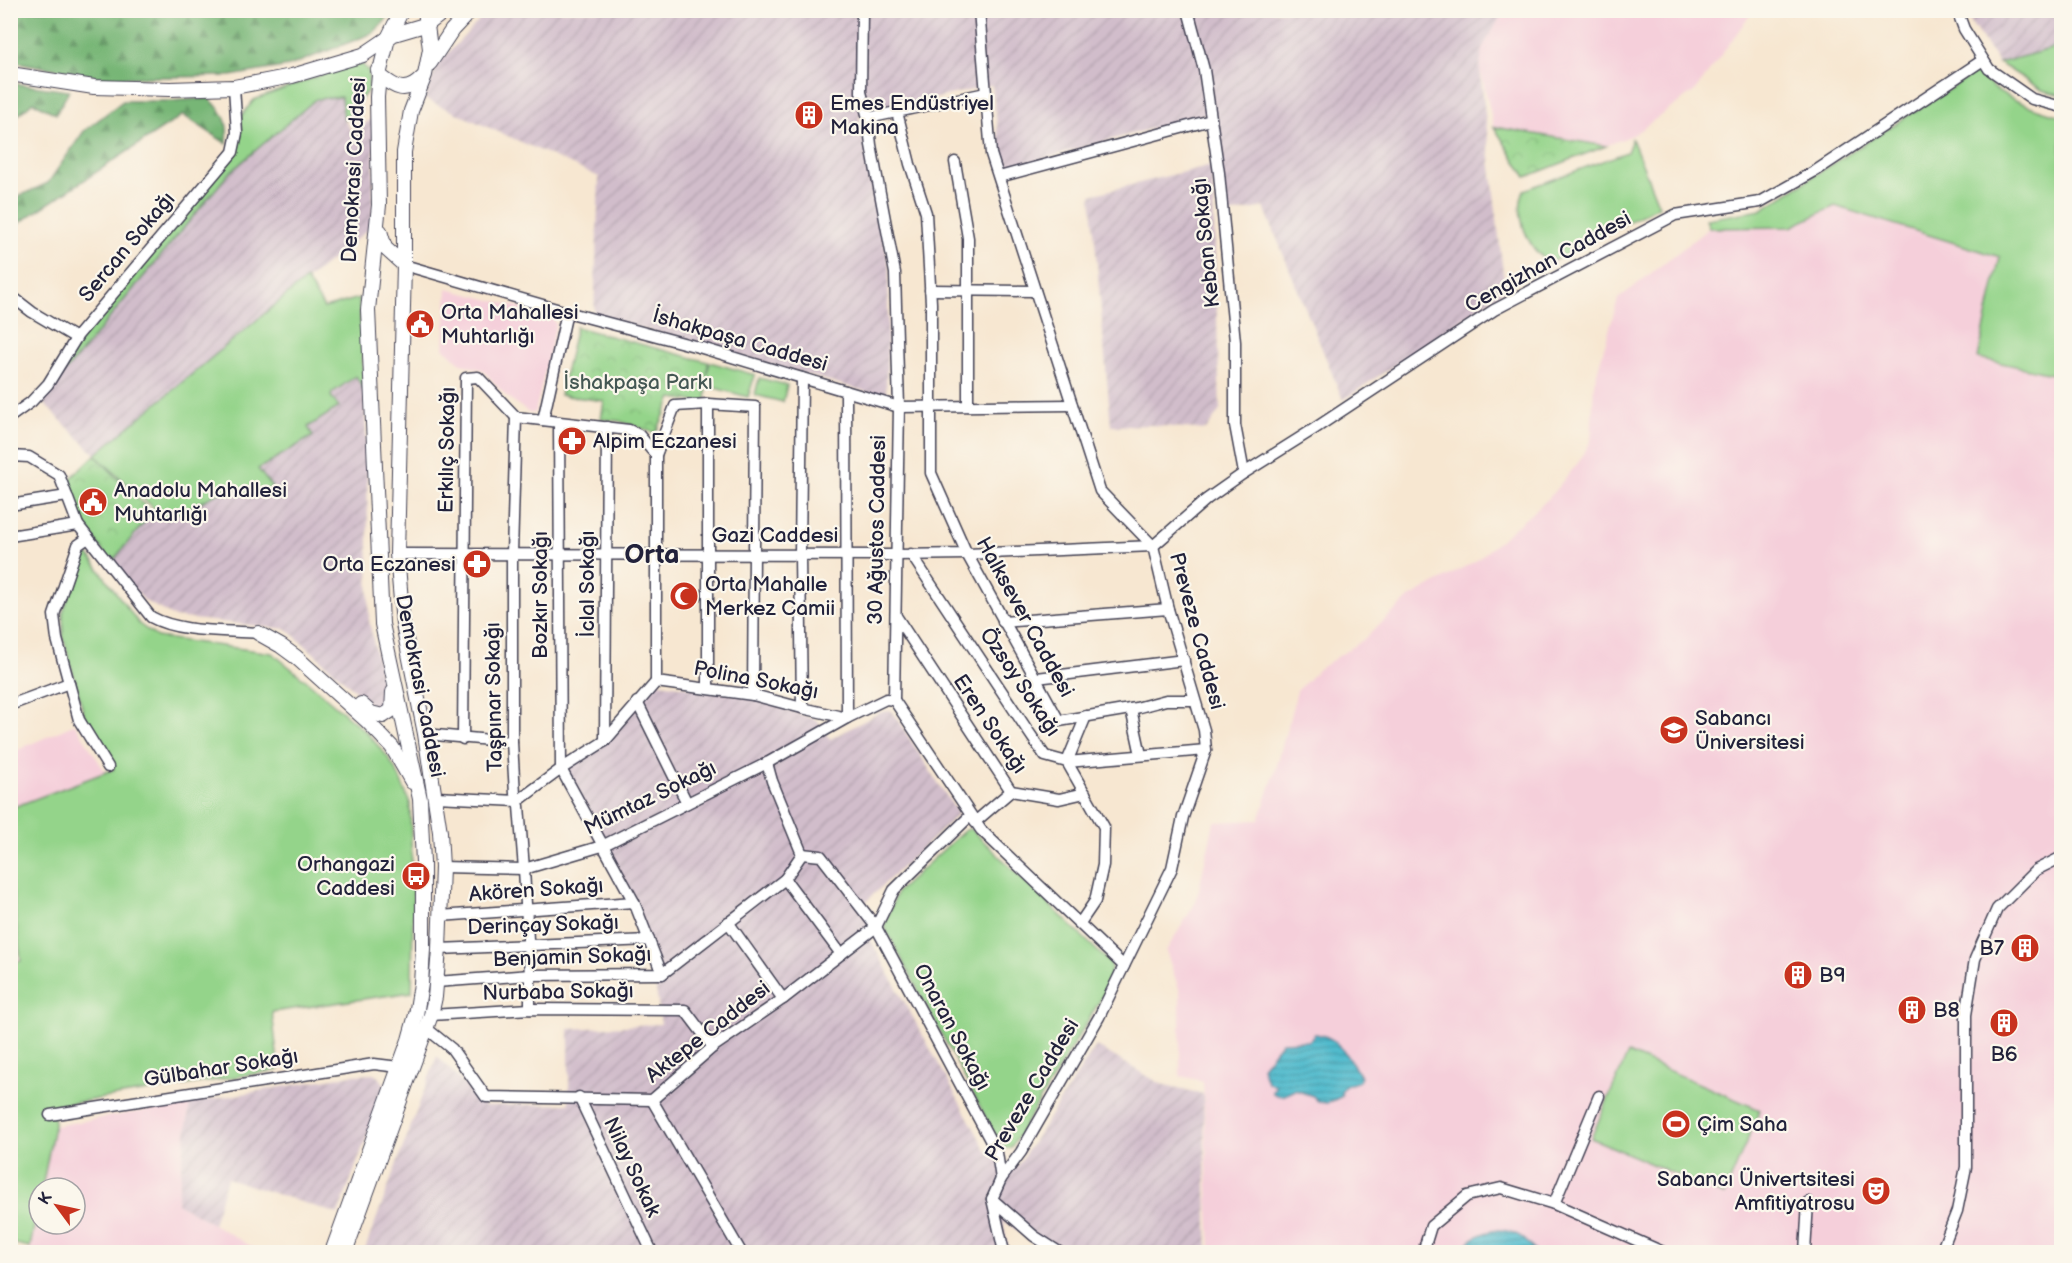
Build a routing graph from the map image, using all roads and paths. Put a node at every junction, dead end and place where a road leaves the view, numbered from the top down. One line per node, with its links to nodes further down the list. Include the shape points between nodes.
1 (402, 10): 10 (main road, Demokrasi Caddesi)
2 (446, 10): 8 (main road)
3 (471, 10): 14 (main road, via 452,30)
4 (862, 10): 21 (street, 30 Ağustos Caddesi, via 861,92)
5 (979, 10): 18 (street, Preveze Caddesi)
6 (1188, 10): 22 (street, Keban Sokağı, via 1204,70)
7 (1957, 10): 13 (street)
8 (427, 17): 9 (main road); 11 (main road, Demokrasi Caddesi)
9 (410, 29): 10 (main road); 11 (main road, via 425,39)
10 (388, 38): 12 (main road); 16 (main road, Demokrasi Caddesi)
11 (430, 49): 14 (main road, Demokrasi Caddesi)
12 (363, 55): 16 (main road, via 372,59); 17 (main road, via 292,76)
13 (1983, 60): 19 (street, via 1989,69 2032,99); 47 (street, Cengizhan Caddesi, via 1817,170 1760,201 1676,215 1494,310)
14 (426, 71): 16 (main road, via 415,86 406,89 389,84); 26 (main road, Demokrasi Caddesi, via 406,133)
15 (10, 75): 17 (main road, via 93,87)
16 (379, 75): 25 (main road, Demokrasi Caddesi)
17 (234, 87): 32 (street, Sercan Sokağı, via 237,133 233,152)
18 (986, 93): 20 (street); 24 (street, Preveze Caddesi, via 991,154)
19 (2061, 107)
20 (897, 112): 21 (street); 27 (street, via 926,213)
21 (868, 118): 39 (street, 30 Ağustos Caddesi, via 895,273)
22 (1211, 120): 24 (street); 47 (street, Keban Sokağı, via 1235,342 1235,424)
23 (955, 162): 28 (street, via 968,238)
24 (999, 177): 29 (street, Preveze Caddesi)
25 (379, 205): 26 (main road, via 382,243); 67 (main road, Demokrasi Caddesi, via 368,310)
26 (404, 265): 31 (street, İshakpaşa Caddesi); 54 (main road, Demokrasi Caddesi)
27 (930, 290): 28 (street); 37 (street)
28 (968, 290): 29 (street); 38 (street)
29 (1035, 291): 36 (street, Preveze Caddesi)
30 (10, 295): 32 (street)
31 (567, 312): 33 (street, İshakpaşa Caddesi); 42 (street)
32 (76, 338): 40 (street, Sercan Sokağı, via 48,384)
33 (802, 378): 34 (street, İshakpaşa Caddesi); 64 (street)
34 (846, 391): 39 (street, İshakpaşa Caddesi); 65 (street)
35 (708, 404): 45 (street, via 675,406); 62 (street); 63 (street, via 755,407)
36 (1072, 405): 38 (street, İshakpaşa Caddesi); 53 (street, Preveze Caddesi, via 1100,491)
37 (930, 406): 38 (street, İshakpaşa Caddesi); 39 (street, İshakpaşa Caddesi); 60 (street, Halksever Caddesi, via 932,473)
38 (968, 406)
39 (899, 407): 66 (street, 30 Ağustos Caddesi)
40 (10, 417)
41 (516, 417): 42 (street); 55 (street, Erkılıç Sokağı, via 478,377 466,378); 56 (street, Taşpınar Sokağı)
42 (543, 420): 43 (street)
43 (559, 422): 44 (street); 57 (street, Bozkır Sokağı)
44 (607, 427): 45 (street, via 639,435); 61 (street, İclal Sokağı)
45 (656, 455): 58 (street)
46 (10, 456): 48 (street, via 29,457 59,475)
47 (1245, 473): 53 (street, Cengizhan Caddesi, via 1207,499)
48 (67, 496): 49 (street); 50 (street)
49 (10, 505)
50 (78, 525): 51 (street); 52 (street)
51 (10, 536)
52 (88, 538): 71 (street, via 151,617 178,627); 75 (street, via 78,545 54,615)
53 (1154, 546): 60 (street, Gazi Caddesi); 68 (street, Preveze Caddesi)
54 (397, 554): 55 (street, Gazi Caddesi); 67 (main road, via 386,560); 81 (main road, Demokrasi Caddesi, via 400,600)
55 (464, 554): 56 (street, Gazi Caddesi); 91 (street, Erkılıç Sokağı)
56 (512, 554): 57 (street, Gazi Caddesi); 93 (street, Taşpınar Sokağı)
57 (559, 554): 61 (street, Gazi Caddesi); 99 (street, Bozkır Sokağı)
58 (656, 554): 61 (street, Gazi Caddesi); 62 (street, Gazi Caddesi); 76 (street)
59 (911, 554): 60 (street, Gazi Caddesi); 66 (street, Gazi Caddesi); 96 (street, Özsoy Sokağı, via 1045,756)
60 (967, 554): 70 (street, Halksever Caddesi)
61 (606, 555): 92 (street, İclal Sokağı)
62 (707, 555): 63 (street, Gazi Caddesi); 77 (street)
63 (754, 555): 64 (street, Gazi Caddesi); 78 (street)
64 (800, 555): 65 (street, Gazi Caddesi); 84 (street)
65 (845, 555): 66 (street, Gazi Caddesi); 87 (street)
66 (896, 555): 69 (street, 30 Ağustos Caddesi)
67 (380, 578): 73 (main road, Demokrasi Caddesi, via 382,624)
68 (1168, 609): 70 (street); 72 (street, Preveze Caddesi)
69 (895, 616): 79 (street, 30 Ağustos Caddesi); 100 (street, Eren Sokağı)
70 (1004, 622): 74 (street, Halksever Caddesi)
71 (258, 633): 73 (main road, via 284,639 378,716 388,714 393,704); 88 (main road, via 296,657)
72 (1184, 660): 74 (street); 80 (street, Preveze Caddesi)
73 (391, 666): 89 (main road, Demokrasi Caddesi)
74 (1037, 678): 86 (street, Halksever Caddesi, via 1059,721)
75 (69, 682): 83 (street); 98 (street, via 79,720)
76 (656, 682): 77 (street, Polina Sokağı); 82 (street)
77 (708, 687): 78 (street, Polina Sokağı)
78 (753, 695): 84 (street, Polina Sokağı)
79 (894, 700): 87 (street, via 886,699); 106 (street)
80 (1194, 700): 85 (street, Halksever Caddesi, via 1166,700); 94 (street, Preveze Caddesi)
81 (418, 701): 89 (main road, via 416,710); 90 (main road, Demokrasi Caddesi)
82 (637, 702): 92 (street); 105 (street)
83 (10, 705)
84 (802, 708): 87 (street, Polina Sokağı)
85 (1131, 708): 86 (street, Halksever Caddesi); 95 (street)
86 (1086, 716): 96 (street)
87 (847, 718): 97 (street, Mümtaz Sokağı)
88 (366, 720): 89 (main road, via 381,728); 103 (main road, via 392,747)
89 (404, 723): 103 (main road, Demokrasi Caddesi)
90 (425, 734): 91 (street); 102 (main road, Demokrasi Caddesi)
91 (462, 739): 93 (street)
92 (605, 741): 99 (street)
93 (512, 742): 104 (street, Taşpınar Sokağı)
94 (1206, 750): 95 (street); 123 (street, Preveze Caddesi, via 1183,817 1172,868)
95 (1141, 755): 96 (street)
96 (1067, 762): 101 (street, Özsoy Sokağı)
97 (767, 763): 105 (street, Mümtaz Sokağı); 108 (street)
98 (108, 767)
99 (561, 769): 104 (street); 107 (street)
100 (1011, 791): 101 (street, Eren Sokağı, via 1059,799); 106 (street, Aktepe Caddesi)
101 (1085, 793): 117 (street, Özsoy Sokağı, via 1104,827 1095,901)
102 (436, 797): 104 (street); 110 (main road, Demokrasi Caddesi)
103 (420, 799): 132 (main road, Demokrasi Caddesi, via 422,972 416,1015)
104 (518, 801): 111 (street, Taşpınar Sokağı)
105 (687, 803): 107 (street, Mümtaz Sokağı)
106 (973, 819): 117 (street); 118 (street, Aktepe Caddesi, via 894,890)
107 (602, 846): 111 (street, Mümtaz Sokağı); 113 (street)
108 (802, 854): 112 (street, Benjamin Sokağı); 118 (street, Onaran Sokağı, via 821,856)
109 (2061, 857): 151 (street, via 2036,870 1997,909 1975,959 1966,1015 1966,1167 1957,1211)
110 (442, 867): 111 (street, Mümtaz Sokağı); 115 (main road, Demokrasi Caddesi)
111 (524, 869): 114 (street, Taşpınar Sokağı)
112 (784, 879): 116 (street, Benjamin Sokağı); 122 (street)
113 (633, 902): 114 (street, Akören Sokağı); 119 (street)
114 (526, 910): 115 (street, Akören Sokağı); 120 (street, Taşpınar Sokağı)
115 (440, 916): 121 (main road, Demokrasi Caddesi)
116 (728, 922): 124 (street, Benjamin Sokağı); 127 (street)
117 (1080, 923): 123 (street)
118 (876, 927): 122 (street, Aktepe Caddesi); 137 (street, Onaran Sokağı, via 997,1153)
119 (649, 940): 120 (street, Derinçay Sokağı); 124 (street)
120 (528, 946): 121 (street, Derinçay Sokağı); 125 (street, Taşpınar Sokağı)
121 (439, 948): 126 (main road, Demokrasi Caddesi)
122 (841, 954): 127 (street, Aktepe Caddesi)
123 (1124, 966): 137 (street, Preveze Caddesi, via 1099,1017 1021,1152)
124 (662, 974): 125 (street, Benjamin Sokağı)
125 (530, 975): 126 (street, Benjamin Sokağı); 128 (street, Taşpınar Sokağı)
126 (436, 982): 129 (main road, Demokrasi Caddesi)
127 (783, 999): 130 (street, Aktepe Caddesi)
128 (530, 1009): 129 (street, Nurbaba Sokağı); 130 (street, Nurbaba Sokağı, via 685,1010)
129 (429, 1022): 131 (main road, Demokrasi Caddesi); 134 (street, Aktepe Caddesi, via 486,1096)
130 (713, 1047): 135 (street, Aktepe Caddesi)
131 (414, 1061): 132 (main road, via 408,1060); 142 (main road, Demokrasi Caddesi); 143 (main road, via 418,1076)
132 (399, 1067): 136 (street, Gülbahar Sokağı, via 374,1064); 141 (main road, Demokrasi Caddesi)
133 (1599, 1096): 140 (street)
134 (579, 1097): 135 (street, Aktepe Caddesi); 144 (street, Nilay Sokak)
135 (652, 1100): 145 (street)
136 (50, 1115)
137 (1001, 1179): 138 (street, Preveze Caddesi)
138 (992, 1199): 146 (street); 147 (street)
139 (1808, 1202): 150 (street)
140 (1554, 1204): 148 (street, via 1501,1188 1467,1196 1431,1226); 149 (street)
141 (332, 1252)
142 (345, 1252)
143 (352, 1252)
144 (652, 1252)
145 (741, 1252)
146 (1004, 1252)
147 (1059, 1252)
148 (1423, 1252)
149 (1663, 1252)
150 (1805, 1252)
151 (1941, 1252)

